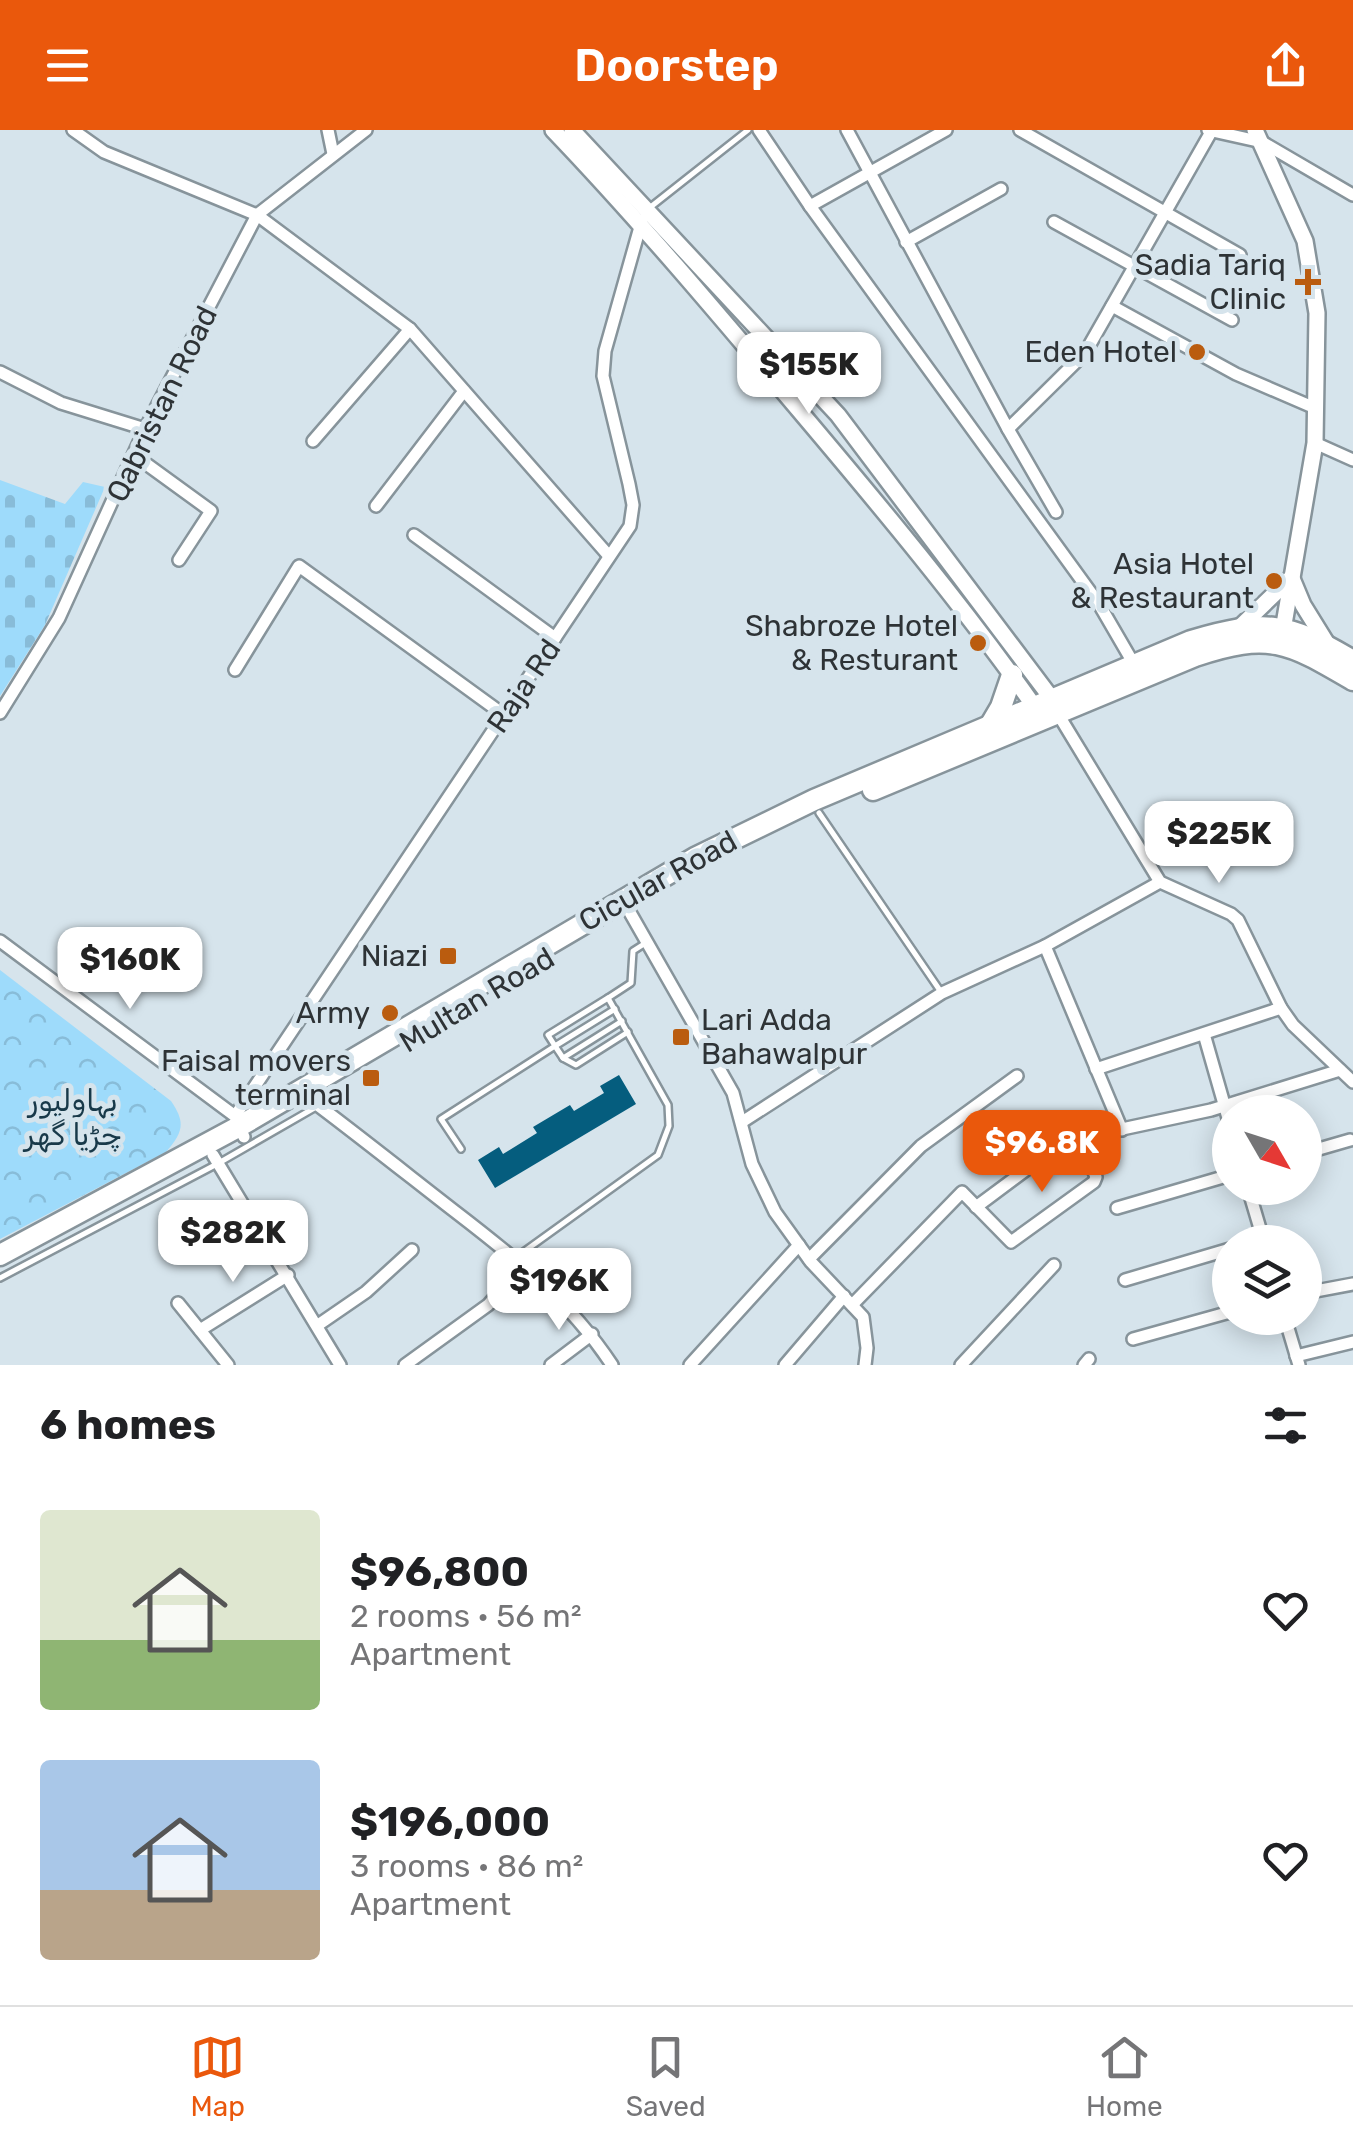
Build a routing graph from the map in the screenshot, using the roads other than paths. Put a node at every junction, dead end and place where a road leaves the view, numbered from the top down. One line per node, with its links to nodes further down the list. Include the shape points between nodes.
1 (73, 130): 19 (street, via 104,152)
2 (328, 130): 13 (street)
3 (366, 130): 13 (street, Qabristan Road)
4 (553, 130): 20 (main road)
5 (572, 130): 20 (main road)
6 (748, 130): 20 (lane)
7 (759, 130): 17 (street)
8 (847, 130): 14 (street)
9 (946, 130): 14 (street)
10 (1020, 130): 18 (street)
11 (1209, 131): 12 (street); 18 (street)
12 (1259, 136): 16 (street); 30 (main road, via 1305,241 1317,312)
13 (333, 154): 19 (street, Qabristan Road)
14 (870, 173): 17 (street); 22 (street)
15 (1002, 189): 22 (street)
16 (1353, 195)
17 (810, 206): 48 (street, via 1099,604)
18 (1164, 214): 23 (street); 24 (street)
19 (257, 215): 27 (street); 31 (street, Qabristan Road)
20 (644, 216): 40 (street, Raja Rd, via 605,351 603,376 633,505 630,526); 50 (main road); 52 (main road, via 838,415)
21 (1054, 222): 24 (street)
22 (906, 242): 32 (street)
23 (1240, 254)
24 (1134, 266): 25 (street); 26 (street)
25 (1112, 306): 30 (street, via 1236,374); 32 (street, via 1085,354)
26 (1232, 320)
27 (410, 328): 29 (street); 33 (street)
28 (0, 372): 31 (street, via 61,404)
29 (464, 391): 37 (street); 40 (street)
30 (1315, 408): 34 (main road)
31 (145, 429): 35 (street, Qabristan Road)
32 (1008, 429): 38 (street)
33 (314, 441)
34 (1315, 443): 36 (street); 42 (main road)
35 (134, 455): 41 (street, via 211,511); 53 (street, Qabristan Road, via 59,618)
36 (1353, 460)
37 (376, 506)
38 (1056, 512)
39 (414, 534): 45 (street)
40 (610, 556): 45 (street, Raja Rd)
41 (179, 560)
42 (1292, 577): 43 (main road); 44 (main road); 46 (main road)
43 (1238, 629): 44 (highway, Cicular Road); 48 (highway, Cicular Road)
44 (1282, 635): 46 (highway, Cicular Road, via 1308,634); 51 (highway, Multan Road); 52 (highway, Multan Road, via 1227,645)
45 (555, 638): 54 (street, Raja Rd)
46 (1330, 647): 47 (highway, Cicular Road)
47 (1353, 662)
48 (1135, 666): 52 (highway, Cicular Road)
49 (235, 670): 54 (street, via 295,569 304,567)
50 (1012, 674): 52 (main road); 55 (highway)
51 (1353, 680)
52 (1048, 706): 55 (highway, Cicular Road); 56 (highway, Multan Road); 57 (street)
53 (0, 713)
54 (504, 715): 80 (street, Raja Rd)
55 (991, 724): 56 (highway, Cicular Road)
56 (816, 807): 58 (highway, Multan Road); 62 (lane); 77 (highway, Cicular Road, via 638,890)
57 (1160, 882): 61 (street); 64 (street, via 1238,920)
58 (628, 909): 60 (street); 77 (highway, Multan Road)
59 (0, 941): 80 (street)
60 (647, 943): 63 (lane, via 633,950 631,984); 79 (street, via 733,1093)
61 (1044, 946): 62 (street); 71 (street)
62 (942, 994): 79 (street)
63 (608, 998): 65 (lane); 69 (lane, via 548,1035)
64 (1281, 1008): 68 (street); 72 (street)
65 (615, 1010): 66 (lane); 69 (lane)
66 (622, 1021): 67 (lane); 70 (lane)
67 (628, 1032): 70 (lane, via 576,1064); 95 (lane, via 668,1105 663,1146)
68 (1204, 1034): 71 (street); 75 (street)
69 (556, 1046): 70 (lane); 85 (lane, via 441,1119)
70 (563, 1058)
71 (1096, 1070): 81 (street)
72 (1340, 1070): 74 (street); 76 (street)
73 (1016, 1076): 94 (street, via 921,1146)
74 (1353, 1082)
75 (1221, 1095)
76 (1259, 1095)
77 (314, 1096): 80 (highway, Cicular Road); 86 (lane); 95 (street)
78 (1212, 1109): 81 (street)
79 (742, 1122): 90 (street, via 760,1184)
80 (240, 1127): 86 (highway); 93 (highway, Cicular Road)
81 (1122, 1130): 82 (street)
82 (1080, 1138): 88 (street, via 1058,1146); 88 (street, via 1096,1180 1012,1241)
83 (1350, 1140): 84 (street)
84 (1322, 1148)
85 (461, 1150)
86 (215, 1160): 97 (highway); 98 (street); 99 (lane)
87 (1212, 1180): 89 (street)
88 (976, 1207): 103 (street, via 962,1192)
89 (1117, 1208)
90 (799, 1245): 94 (street); 118 (street)
91 (412, 1250): 106 (street)
92 (1212, 1254): 100 (street)
93 (0, 1256)
94 (809, 1259): 103 (street)
95 (519, 1262): 108 (street); 115 (street, via 488,1305)
96 (1054, 1265): 121 (street)
97 (0, 1268)
98 (288, 1275): 106 (street); 107 (street)
99 (0, 1278)
100 (1126, 1280)
101 (1353, 1284): 102 (street)
102 (1322, 1290)
103 (848, 1301): 119 (street); 120 (street, via 866,1323)
104 (178, 1302): 107 (street)
105 (1212, 1317): 110 (street)
106 (318, 1326): 114 (street)
107 (200, 1330): 113 (street)
108 (592, 1334): 116 (street); 117 (street)
109 (1291, 1335): 112 (street)
110 (1133, 1339)
111 (1353, 1342): 112 (street)
112 (1298, 1360)
113 (228, 1365)
114 (340, 1365)
115 (405, 1365)
116 (550, 1365)
117 (612, 1365)
118 (690, 1365)
119 (784, 1365)
120 (865, 1365)
121 (961, 1365)

